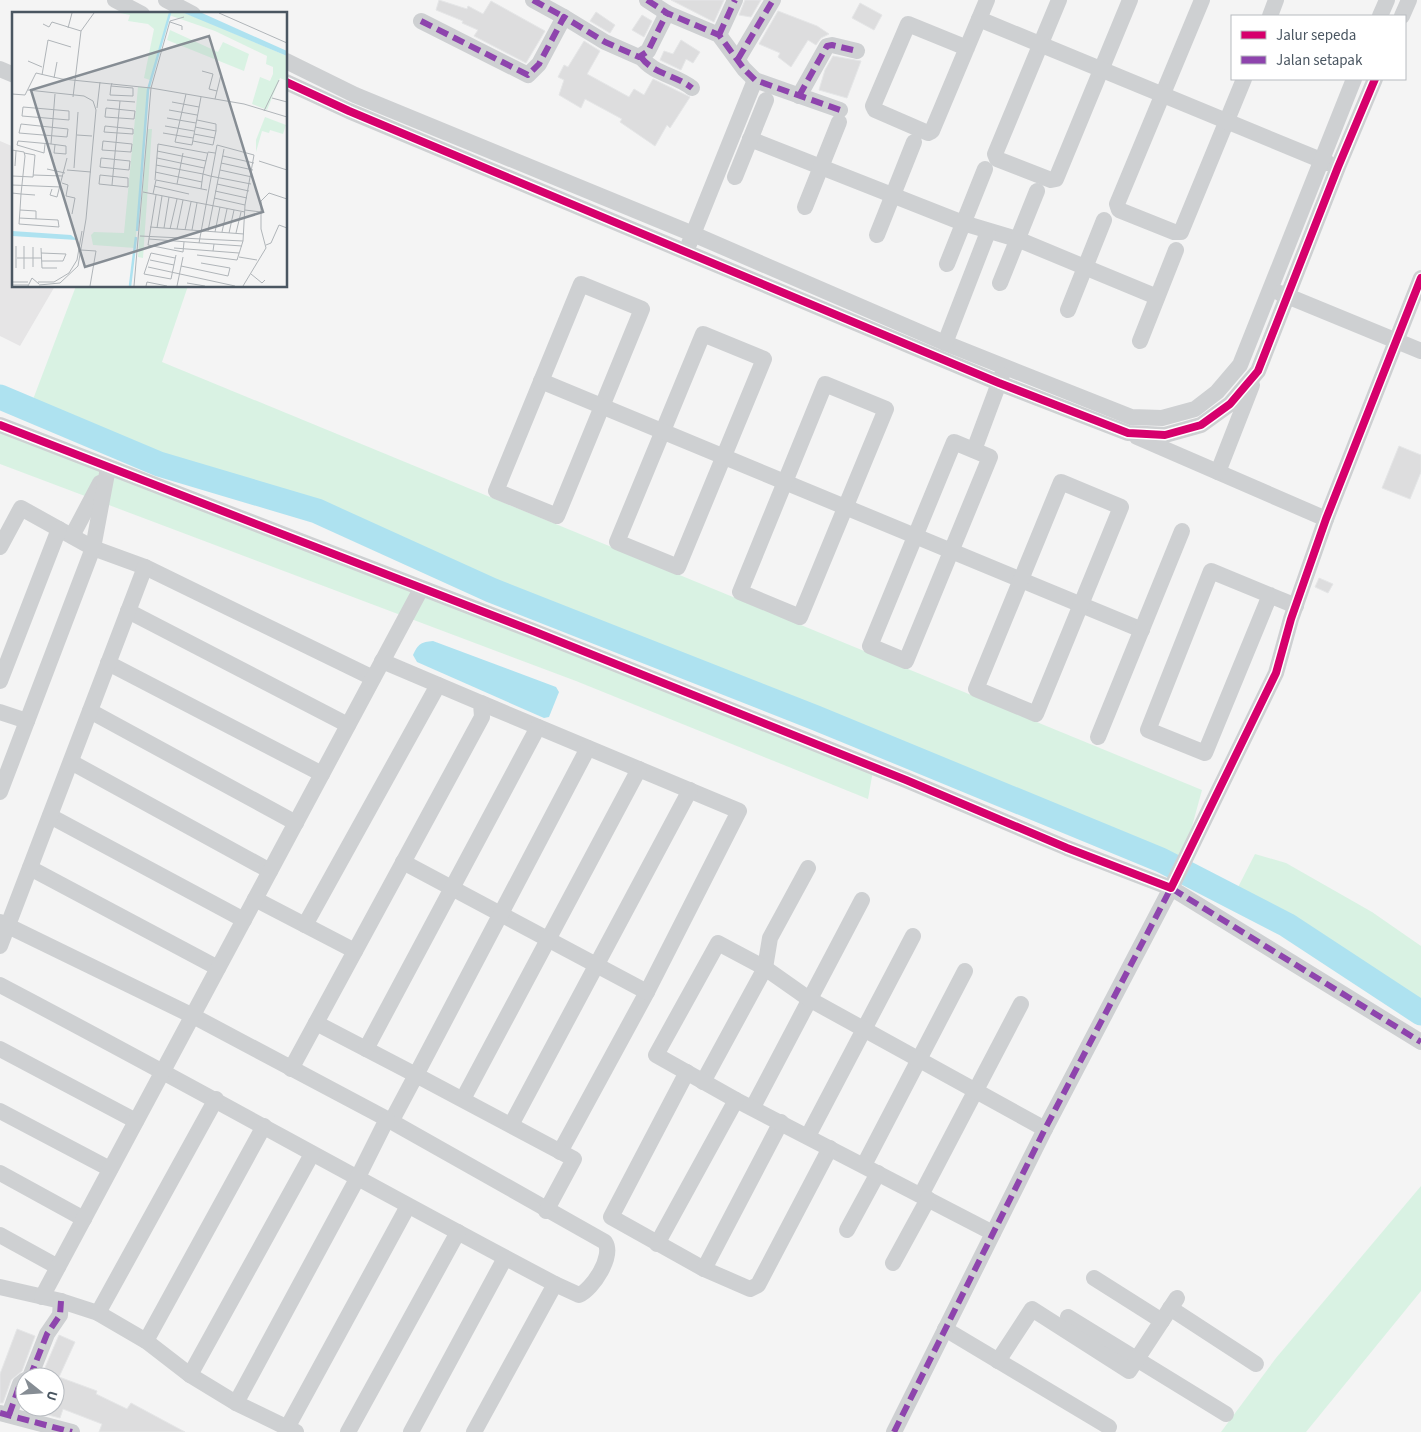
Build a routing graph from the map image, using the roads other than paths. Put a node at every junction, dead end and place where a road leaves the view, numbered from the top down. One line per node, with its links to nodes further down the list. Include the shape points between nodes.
1 (115, 0): 14 (street)
2 (166, 0): 15 (street)
3 (533, 0): 20 (street)
4 (647, 0): 16 (street)
5 (735, 0): 23 (street)
6 (773, 0): 28 (street)
7 (987, 0): 21 (street)
8 (1060, 0): 24 (street)
9 (1130, 0): 31 (street)
10 (1202, 0): 39 (street)
11 (1276, 0): 17 (street)
12 (1386, 0): 18 (street)
13 (1409, 0): 19 (street)
14 (134, 9)
15 (189, 12)
16 (667, 13): 23 (street); 27 (street, via 648,51)
17 (1270, 15)
18 (1380, 15)
19 (1402, 15)
20 (564, 17): 22 (street, via 544,56 528,75); 27 (street, via 605,42)
21 (979, 19): 24 (street); 25 (street)
22 (421, 21)
23 (719, 35): 28 (street)
24 (1041, 45): 31 (street); 31 (street, via 995,154 997,159 1006,163 1050,180 1056,179)
25 (967, 48): 25 (street, via 932,131 928,133 875,110 873,106 908,24)
26 (857, 50): 40 (street, via 827,46)
27 (641, 57): 38 (street, via 651,67)
28 (738, 59): 33 (street)
29 (288, 62): 56 (street, via 355,95)
30 (0, 69): 32 (street)
31 (1102, 69): 39 (street)
32 (12, 74)
33 (755, 80): 40 (street); 56 (street)
34 (1244, 80): 42 (street)
35 (1354, 80): 45 (street)
36 (1375, 80): 46 (street)
37 (288, 83): 60 (street, via 349,112)
38 (692, 88)
39 (1162, 95): 42 (street); 42 (street, via 1118,204 1119,210 1181,232)
40 (799, 96): 47 (street, via 840,116)
41 (766, 100): 43 (street)
42 (1227, 122): 45 (street)
43 (750, 139): 47 (street); 49 (street)
44 (914, 142): 51 (street)
45 (1320, 160): 46 (street); 65 (street)
46 (1338, 167): 67 (street)
47 (821, 168): 51 (street); 52 (street)
48 (985, 168): 54 (street)
49 (735, 177)
50 (1037, 191): 58 (street)
51 (893, 196): 54 (street); 57 (street)
52 (805, 207)
53 (1104, 220): 62 (street)
54 (963, 223): 55 (street); 61 (street)
55 (988, 232): 58 (street); 71 (street)
56 (693, 234): 60 (street); 71 (street)
57 (878, 235)
58 (1017, 239): 62 (street); 64 (street)
59 (1176, 250): 66 (street)
60 (686, 251): 74 (street)
61 (947, 264)
62 (1086, 266): 66 (street); 68 (street)
63 (1421, 278): 70 (street)
64 (1000, 282)
65 (1271, 290): 67 (street); 74 (street, via 1240,365 1217,392 1195,409 1162,418 1132,417)
66 (1157, 297): 69 (street)
67 (1288, 297): 70 (street); 73 (street)
68 (1068, 310)
69 (1140, 340)
70 (1395, 341): 72 (street); 86 (street)
71 (945, 343): 74 (street)
72 (1421, 351)
73 (1258, 371): 79 (street, via 1230,404 1201,425 1165,435); 83 (street)
74 (1002, 376): 79 (street); 80 (street)
75 (541, 382): 76 (street); 76 (street, via 581,284 599,291 642,309); 76 (street, via 496,492 557,516)
76 (602, 407): 78 (street)
77 (0, 425): 82 (street)
78 (663, 432): 81 (street); 81 (street, via 703,334 764,359); 81 (street, via 617,542 678,567)
79 (1128, 433): 83 (street)
80 (974, 450): 89 (street, via 954,442); 92 (street, via 990,457)
81 (724, 457): 84 (street)
82 (108, 468): 88 (street); 91 (street); 95 (street)
83 (1218, 472): 86 (street)
84 (785, 482): 85 (street); 85 (street, via 825,384 886,409); 85 (street, via 740,592 800,617)
85 (846, 507): 89 (street)
86 (1326, 519): 98 (street)
87 (1182, 531): 100 (street)
88 (66, 532): 90 (street, via 21,508); 91 (street); 104 (street)
89 (915, 536): 92 (street); 92 (street, via 870,646 906,661)
90 (0, 547)
91 (93, 548): 93 (street); 109 (street)
92 (951, 551): 94 (street)
93 (145, 567): 99 (street); 103 (street)
94 (1021, 580): 97 (street); 97 (street, via 1061,482 1121,507); 97 (street, via 976,689 1018,707 1036,714)
95 (421, 589): 101 (street); 125 (street, via 797,736 1067,848)
96 (1270, 595): 96 (street, via 1205,753 1148,730 1211,571); 98 (street)
97 (1081, 604): 100 (street)
98 (1296, 606): 125 (street, via 1276,673)
99 (128, 611): 102 (street); 110 (street)
100 (1142, 630): 112 (street)
101 (382, 661): 103 (street); 105 (street)
102 (108, 663): 107 (street); 116 (street)
103 (373, 678): 110 (street)
104 (0, 681)
105 (438, 685): 106 (street); 132 (street)
106 (481, 703): 111 (street); 121 (street, via 482,717)
107 (90, 711): 114 (street); 120 (street)
108 (0, 712): 109 (street)
109 (27, 721): 118 (street)
110 (348, 725): 116 (street)
111 (538, 726): 113 (street); 126 (street)
112 (1098, 737)
113 (588, 748): 115 (street); 129 (street)
114 (71, 762): 119 (street); 124 (street)
115 (639, 769): 117 (street); 134 (street)
116 (322, 774): 120 (street)
117 (690, 790): 137 (street); 142 (street, via 740,811)
118 (0, 792)
119 (50, 816): 122 (street); 130 (street)
120 (296, 823): 124 (street)
121 (403, 862): 126 (street); 136 (street)
122 (30, 868): 131 (street); 138 (street)
123 (808, 868): 139 (street, via 770,938)
124 (270, 871): 127 (street)
125 (1172, 884): 148 (street); 168 (street)
126 (452, 888): 129 (street); 150 (street)
127 (255, 898): 130 (street); 132 (street)
128 (862, 900): 143 (street)
129 (501, 914): 134 (street); 155 (street)
130 (244, 920): 138 (street)
131 (4, 924): 135 (street); 145 (street)
132 (305, 925): 136 (street)
133 (913, 936): 147 (street)
134 (547, 938): 137 (street); 159 (street)
135 (0, 946)
136 (355, 951): 146 (street)
137 (598, 965): 142 (street); 166 (street)
138 (218, 968): 145 (street)
139 (765, 968): 143 (street); 154 (street, via 718,943 656,1055); 156 (street)
140 (965, 971): 151 (street)
141 (0, 985): 153 (street)
142 (647, 992): 171 (street)
143 (809, 999): 147 (street); 161 (street)
144 (1021, 1004): 157 (street)
145 (192, 1016): 152 (street); 153 (street)
146 (316, 1023): 150 (street); 152 (street)
147 (865, 1030): 151 (street); 169 (street)
148 (1421, 1042)
149 (0, 1049): 163 (street)
150 (366, 1049): 155 (street)
151 (920, 1061): 157 (street); 174 (street)
152 (291, 1069): 164 (street)
153 (163, 1070): 158 (street); 163 (street)
154 (687, 1072): 156 (street); 185 (street, via 611,1217)
155 (416, 1075): 159 (street); 164 (street)
156 (703, 1082): 160 (street)
157 (975, 1090): 168 (street); 177 (street)
158 (216, 1099): 167 (street); 196 (street)
159 (463, 1099): 166 (street)
160 (736, 1100): 161 (street); 185 (street)
161 (753, 1107): 165 (street)
162 (0, 1111): 173 (street)
163 (136, 1121): 173 (street)
164 (389, 1121): 176 (street); 179 (street)
165 (781, 1122): 169 (street); 189 (street)
166 (511, 1125): 171 (street)
167 (264, 1126): 172 (street); 199 (street)
168 (1045, 1129): 183 (street)
169 (808, 1136): 170 (street)
170 (830, 1148): 174 (street); 189 (street, via 758,1286 750,1289)
171 (560, 1152): 179 (street, via 574,1159)
172 (312, 1154): 176 (street); 204 (street)
173 (110, 1169): 180 (street)
174 (871, 1169): 177 (street); 181 (street)
175 (0, 1173): 180 (street)
176 (357, 1179): 178 (street); 206 (street)
177 (925, 1197): 183 (street); 187 (street)
178 (408, 1206): 182 (street); 210 (street)
179 (546, 1211): 191 (street, via 605,1242 608,1248 608,1256 588,1291 579,1295)
180 (84, 1219): 188 (street)
181 (847, 1230)
182 (458, 1232): 186 (street); 212 (street)
183 (993, 1233): 198 (street)
184 (0, 1235): 188 (street)
185 (657, 1244): 189 (street)
186 (505, 1258): 191 (street); 213 (street)
187 (893, 1263)
188 (58, 1267): 193 (street)
189 (704, 1269)
190 (1094, 1278): 195 (street)
191 (556, 1284): 214 (street)
192 (0, 1287): 193 (street)
193 (42, 1297): 194 (street)
194 (61, 1301): 196 (street); 203 (street, via 60,1315 47,1334)
195 (1170, 1309): 200 (street); 202 (street)
196 (98, 1313): 199 (street)
197 (1068, 1317): 200 (street)
198 (945, 1329): 201 (street); 215 (street)
199 (146, 1341): 204 (street)
200 (1137, 1360): 201 (street, via 1129,1371 1032,1309); 208 (street)
201 (998, 1361): 209 (street)
202 (1256, 1364)
203 (34, 1367)
204 (190, 1374): 206 (street)
205 (15, 1393): 207 (street)
206 (236, 1403): 210 (street)
207 (4, 1414): 211 (street)
208 (1226, 1414)
209 (1109, 1427)
210 (291, 1430)
211 (72, 1432)
212 (348, 1432)
213 (411, 1432)
214 (474, 1432)
215 (894, 1432)

